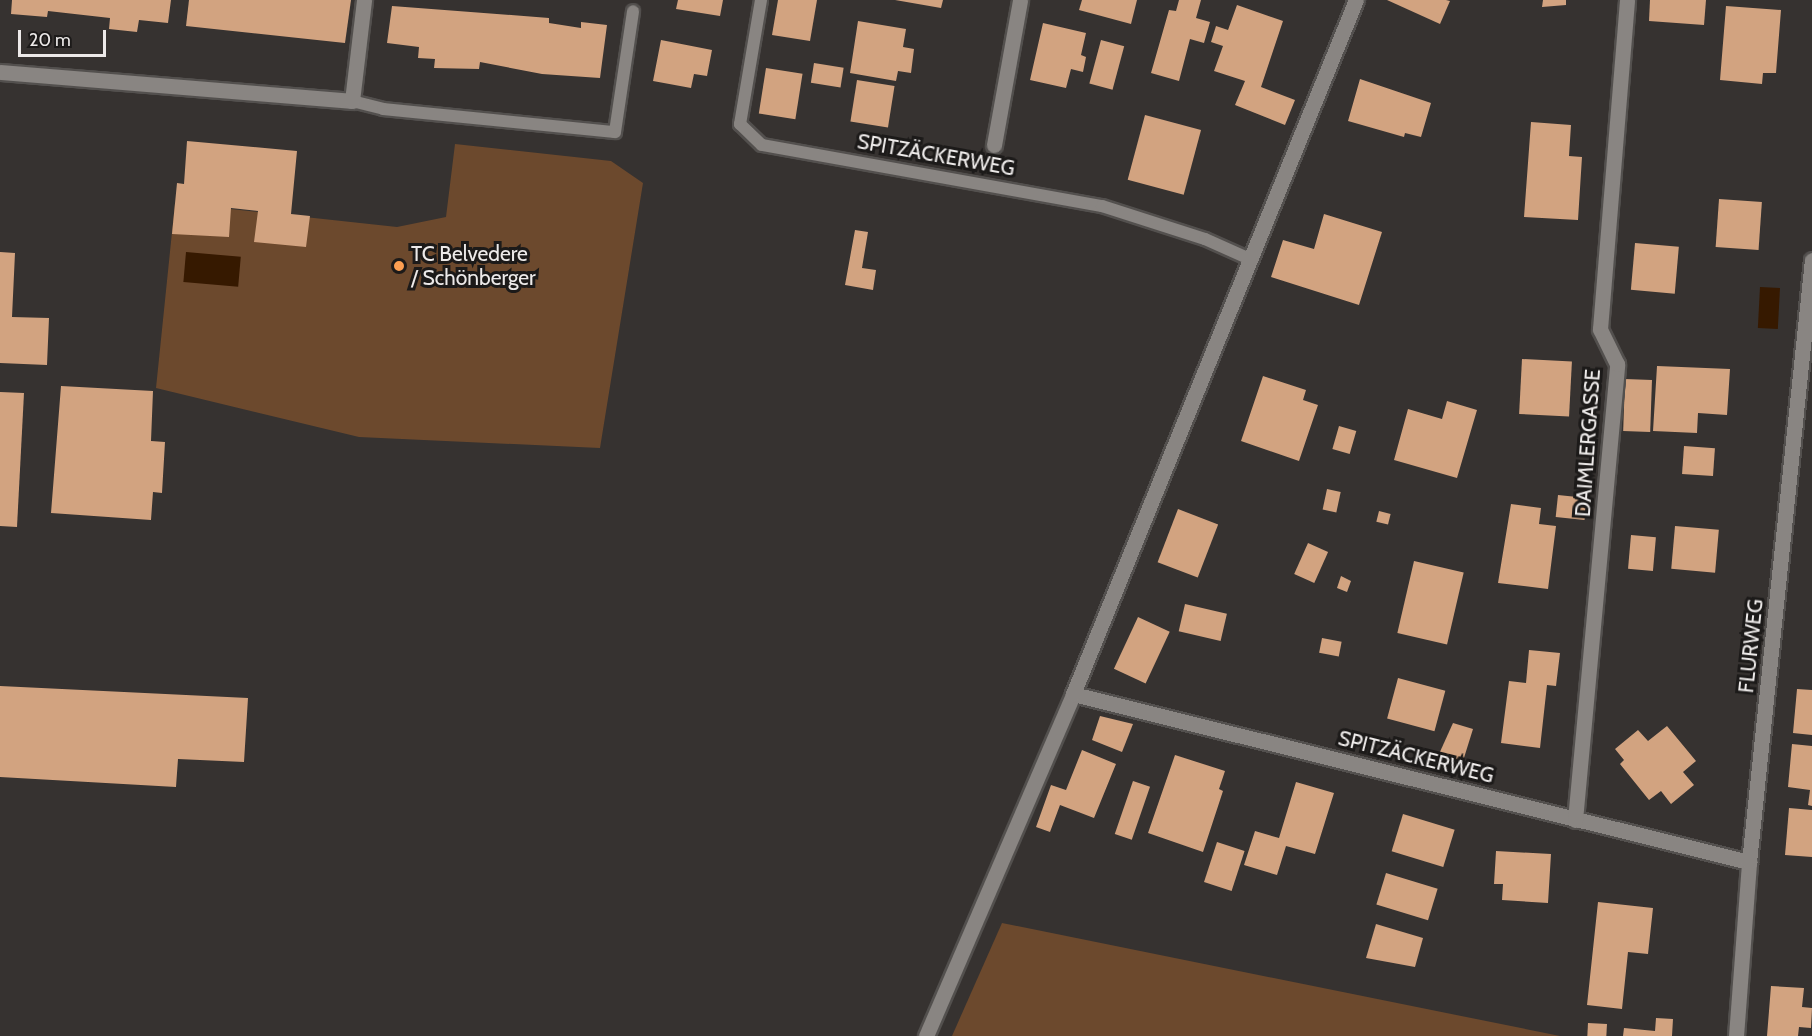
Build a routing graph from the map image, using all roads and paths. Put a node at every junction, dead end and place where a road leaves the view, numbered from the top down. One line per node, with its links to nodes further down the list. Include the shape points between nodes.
1 (364, 0): 8 (street)
2 (761, 0): 10 (lane, SPITZÄCKERWEG, via 740,124 762,145 1102,206 1205,239)
3 (1020, 0): 9 (street)
4 (1356, 0): 10 (street)
5 (1627, 0): 13 (street, DAIMLERGASSE, via 1600,329 1617,364)
6 (633, 11): 8 (lane, via 615,132 382,110)
7 (0, 72): 8 (street)
8 (352, 101)
9 (994, 145)
10 (1250, 259): 12 (street)
11 (1812, 260): 14 (street, FLURWEG)
12 (1073, 694): 13 (street, SPITZÄCKERWEG); 15 (street)
13 (1575, 820): 14 (street, SPITZÄCKERWEG)
14 (1749, 862): 16 (street, FLURWEG)
15 (926, 1036)
16 (1736, 1036)

